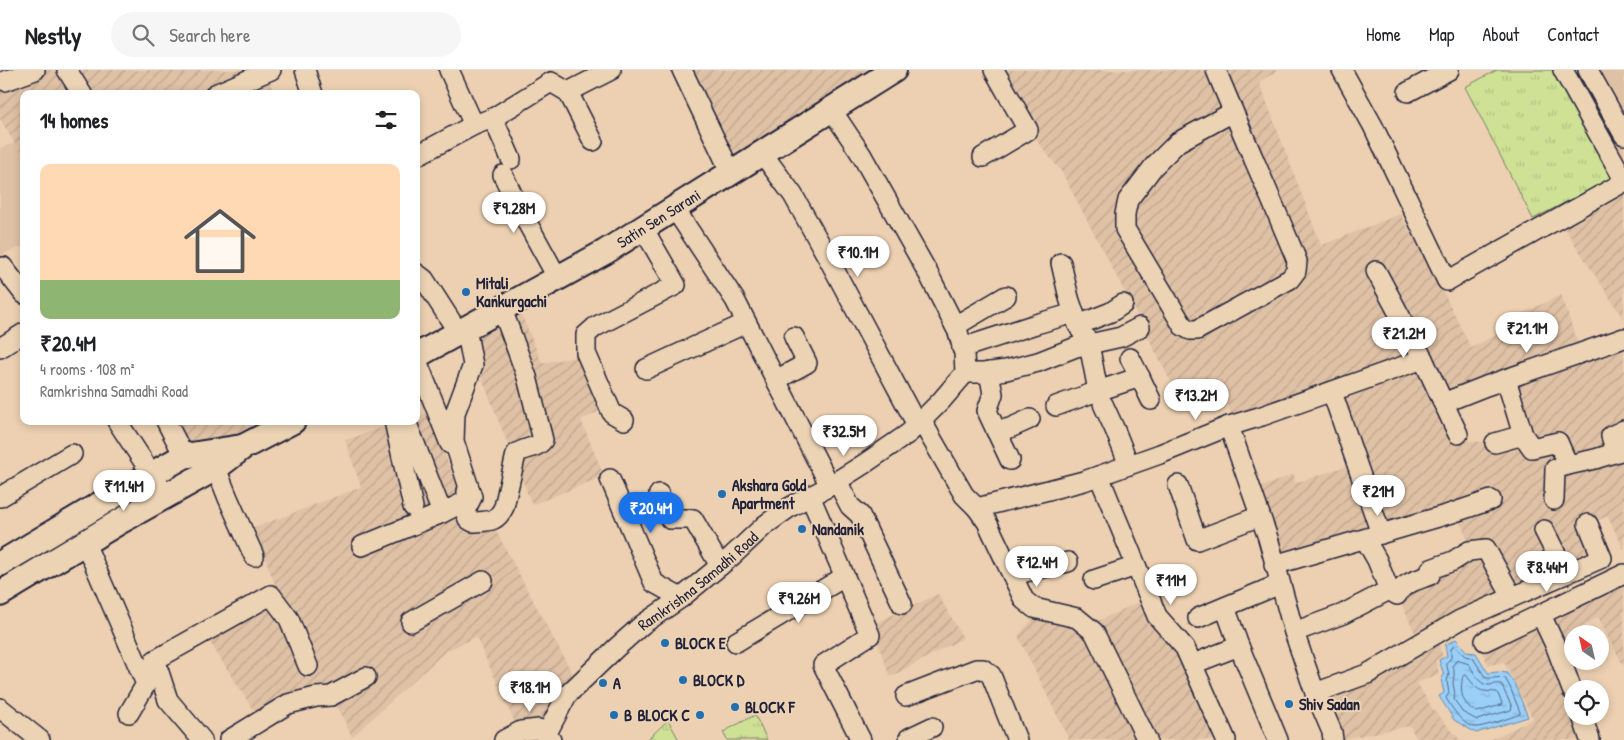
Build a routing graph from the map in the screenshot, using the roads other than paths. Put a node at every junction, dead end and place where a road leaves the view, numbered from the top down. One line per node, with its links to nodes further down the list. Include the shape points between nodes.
1 (34, 70): 15 (street)
2 (67, 70): 16 (street)
3 (271, 70): 17 (street)
4 (305, 70): 18 (street)
5 (449, 70): 24 (street)
6 (611, 70): 19 (street)
7 (682, 70): 30 (street)
8 (994, 70): 29 (street, via 1028,130)
9 (1216, 70): 22 (street)
10 (1342, 70): 31 (street, via 1373,126 1447,281)
11 (1449, 70): 20 (street)
12 (1563, 70): 31 (street)
13 (1588, 70): 25 (street)
14 (890, 71): 21 (main road, Satin Sen Sarani)
15 (5, 81)
16 (80, 90)
17 (224, 90)
18 (312, 90)
19 (568, 92): 23 (street, via 551,82); 26 (street)
20 (1408, 92)
21 (831, 109): 27 (main road, Satin Sen Sarani); 45 (street, via 866,162)
22 (1233, 112): 22 (street, via 1297,261 1296,271 1290,279 1197,330 1190,330 1183,326 1125,229 1125,214 1128,200 1154,166 1178,142)
23 (493, 118): 24 (street); 38 (street, via 517,204)
24 (474, 125): 28 (street)
25 (1624, 135)
26 (593, 141)
27 (762, 153): 30 (main road, Satin Sen Sarani); 71 (street, via 797,203)
28 (420, 154)
29 (983, 157)
30 (731, 173): 32 (main road, Satin Sen Sarani)
31 (1624, 181)
32 (675, 209): 33 (main road, Satin Sen Sarani); 44 (street, via 735,300)
33 (643, 228): 38 (main road, Satin Sen Sarani); 70 (street, via 676,284 594,326 586,335 589,362 612,413)
34 (1061, 263): 43 (street)
35 (0, 268): 39 (street, via 3,267)
36 (1376, 271): 56 (street)
37 (420, 276): 47 (street)
38 (557, 277): 42 (main road, Satin Sen Sarani)
39 (20, 289)
40 (1006, 296): 45 (street)
41 (1123, 304): 43 (street, via 1111,312)
42 (502, 309): 47 (main road, Satin Sen Sarani); 47 (street, via 527,377 543,440 516,454 504,507 493,521 473,522 465,511 472,497 454,441 455,413 473,365)
43 (1076, 319): 51 (street); 53 (street, via 1036,324)
44 (746, 323): 58 (street); 63 (street)
45 (955, 326): 53 (street)
46 (1140, 327): 51 (street, via 1121,336)
47 (462, 330): 54 (main road, Satin Sen Sarani)
48 (20, 336): 52 (street)
49 (794, 337): 63 (street, via 807,363)
50 (1624, 338): 62 (street)
51 (1089, 344): 59 (street, via 1038,362); 65 (street)
52 (0, 348)
53 (962, 348): 60 (street)
54 (420, 355)
55 (1130, 358): 61 (street)
56 (1423, 359): 64 (street); 67 (street)
57 (420, 367): 104 (street, via 468,494 464,502)
58 (646, 368)
59 (990, 372): 60 (street); 79 (street, via 993,394 988,411)
60 (965, 373): 71 (street, Ramkrishna Samadhi Road)
61 (1140, 377): 65 (street); 66 (street)
62 (1506, 379): 67 (street); 81 (street)
63 (776, 380): 94 (street)
64 (1332, 392): 77 (street); 108 (street)
65 (1100, 398): 68 (street); 88 (street)
66 (1151, 400)
67 (1443, 403): 80 (street)
68 (1056, 406)
69 (1030, 419): 79 (street)
70 (624, 420)
71 (919, 422): 94 (street, Ramkrishna Samadhi Road, via 909,433); 103 (street, via 964,495)
72 (120, 425): 91 (street)
73 (168, 425): 86 (street)
74 (282, 425): 83 (main road)
75 (395, 425): 102 (street)
76 (408, 425): 104 (street)
77 (1229, 426): 88 (street); 105 (street)
78 (1624, 430): 84 (street, via 1611,436)
79 (996, 431): 87 (street)
80 (1458, 434)
81 (1523, 435): 82 (street); 89 (street, via 1532,448 1558,442)
82 (1495, 443)
83 (243, 446): 86 (main road); 90 (main road)
84 (1620, 451): 89 (street)
85 (72, 454): 99 (street)
86 (184, 456): 91 (main road)
87 (1010, 460)
88 (1129, 465): 92 (street)
89 (1568, 465): 101 (street, via 1555,469)
90 (216, 468): 97 (main road); 111 (street)
91 (152, 474): 97 (street); 113 (main road)
92 (1099, 476): 103 (street); 116 (street)
93 (610, 479): 127 (street, via 654,583)
94 (834, 483): 98 (street, Ramkrishna Samadhi Road); 128 (street, via 860,515)
95 (1178, 485): 105 (street, via 1197,540)
96 (659, 494): 115 (street, via 670,519 693,519)
97 (166, 496): 109 (main road)
98 (810, 496): 115 (street, Ramkrishna Samadhi Road, via 765,525); 120 (street)
99 (0, 497)
100 (1491, 500): 108 (street)
101 (1554, 500)
102 (413, 507)
103 (977, 508): 119 (street)
104 (442, 513): 110 (street)
105 (1260, 516): 114 (street)
106 (1588, 524): 117 (street, via 1602,558)
107 (1544, 530): 117 (street)
108 (1373, 537): 114 (street); 124 (street, via 1377,560)
109 (85, 543): 125 (main road); 144 (street, via 146,684)
110 (362, 546)
111 (254, 556)
112 (1068, 562): 119 (street)
113 (0, 564)
114 (1274, 565): 123 (street)
115 (720, 566): 127 (street, Ramkrishna Samadhi Road)
116 (1136, 566): 121 (street); 137 (street, via 1157,616 1185,648)
117 (1566, 574): 126 (street)
118 (1624, 574): 130 (street)
119 (1013, 575): 155 (street, via 1024,600 1034,608 1078,618 1094,632)
120 (844, 577): 135 (street); 152 (street, via 870,635 823,665)
121 (1094, 580)
122 (483, 582): 132 (street)
123 (1280, 584): 129 (street); 133 (street)
124 (1389, 590): 126 (street, via 1397,596 1406,585 1430,575 1431,569 1453,561 1469,550 1486,549); 133 (street, via 1343,614)
125 (0, 594)
126 (1512, 597): 141 (street, via 1460,620 1367,674)
127 (681, 598): 147 (street, Ramkrishna Samadhi Road, via 643,624 567,695)
128 (902, 604)
129 (1225, 607): 131 (street); 136 (street)
130 (1541, 615): 134 (street); 140 (street)
131 (1198, 618)
132 (411, 622)
133 (1294, 632): 141 (street)
134 (1485, 641)
135 (736, 642)
136 (1239, 646): 137 (street); 157 (street)
137 (1192, 664): 156 (street)
138 (308, 666): 149 (street, via 288,619 271,595 155,660 168,700)
139 (366, 677): 150 (street, via 331,696 288,704)
140 (1568, 680)
141 (1315, 692): 158 (street)
142 (906, 696): 154 (street, via 976,668 983,669 991,675)
143 (0, 708): 148 (street)
144 (128, 714)
145 (1585, 725): 159 (street)
146 (932, 726): 153 (street)
147 (548, 738): 151 (street, via 539,729 521,731)
148 (40, 740)
149 (202, 740)
150 (229, 740)
151 (504, 740)
152 (861, 740)
153 (910, 740)
154 (1017, 740)
155 (1146, 740)
156 (1226, 740)
157 (1278, 740)
158 (1333, 740)
159 (1590, 740)

